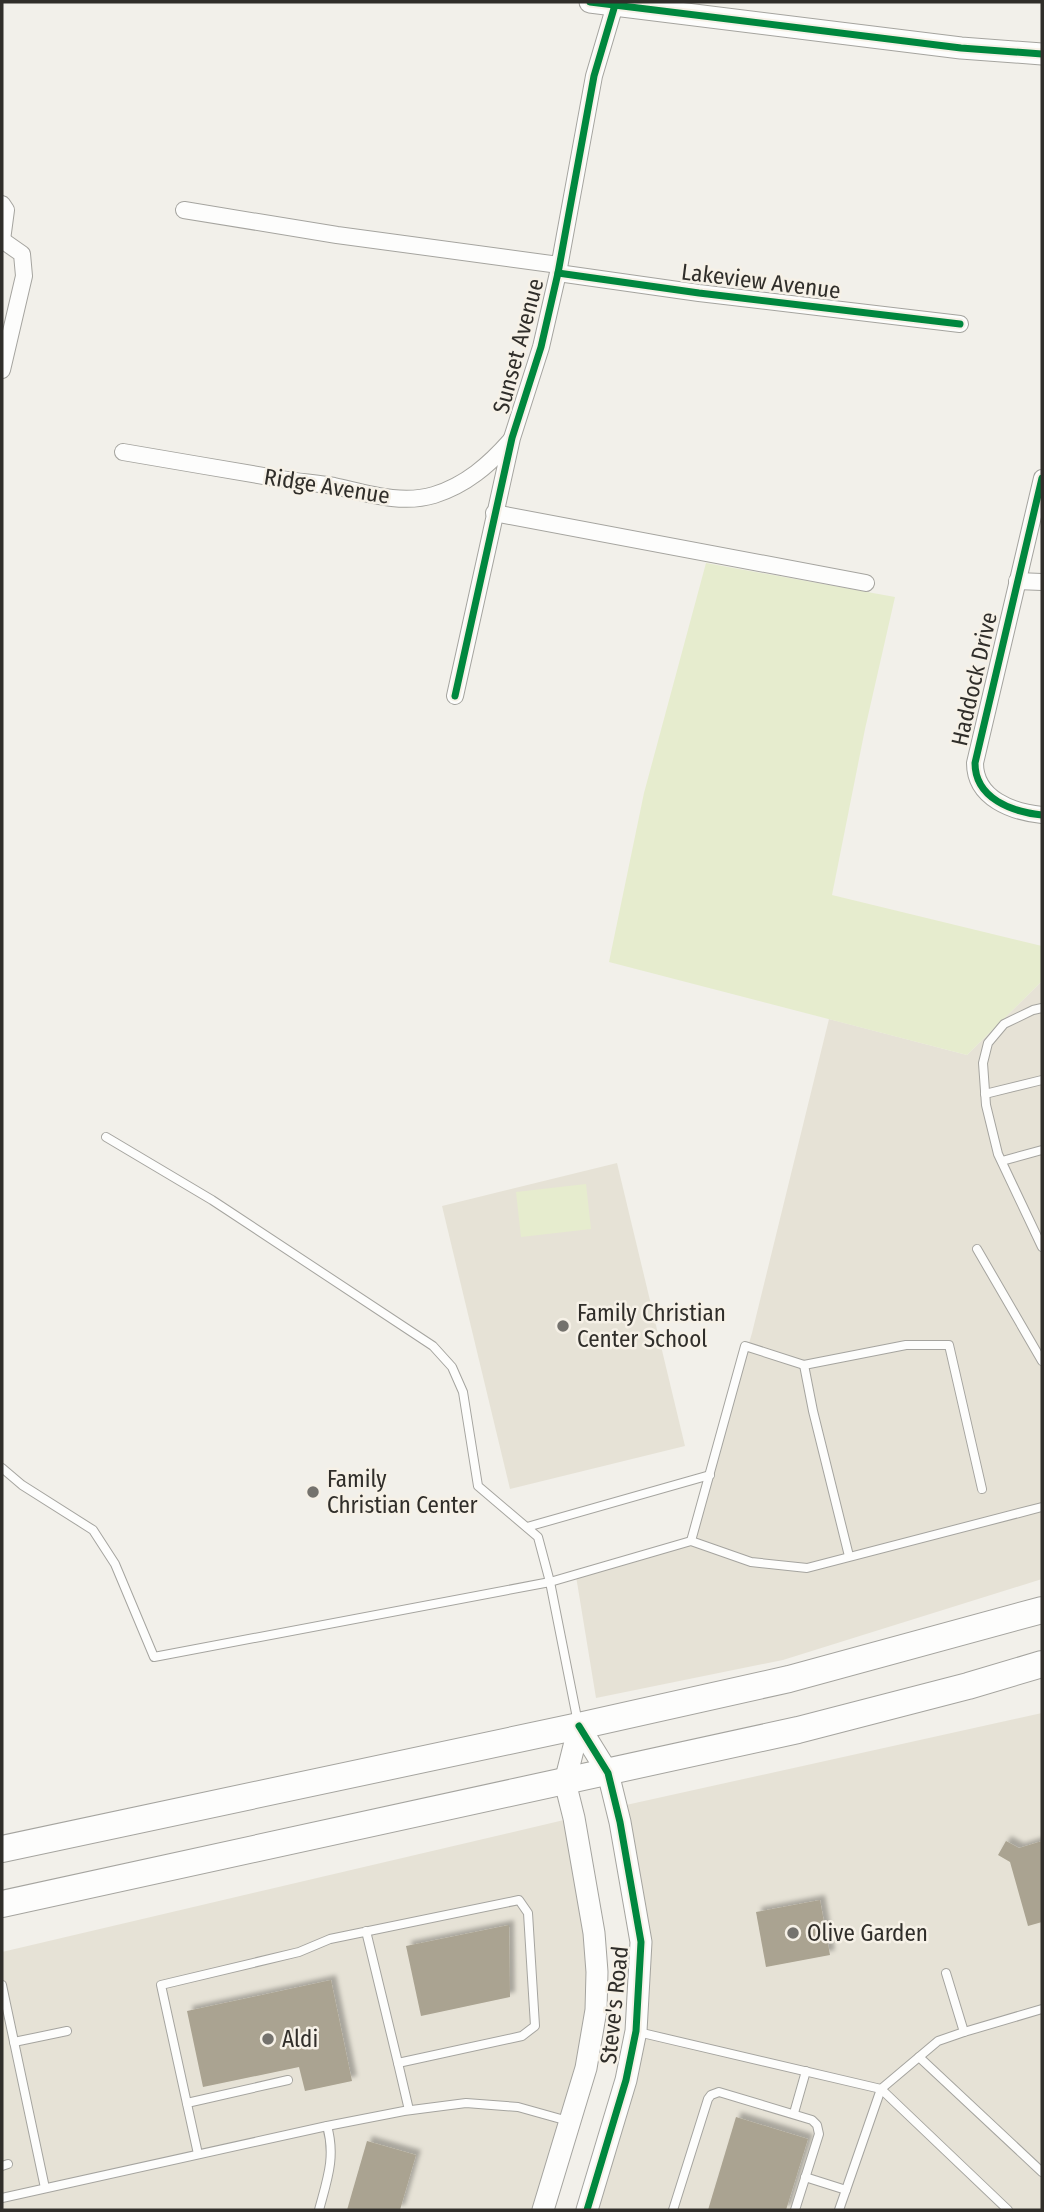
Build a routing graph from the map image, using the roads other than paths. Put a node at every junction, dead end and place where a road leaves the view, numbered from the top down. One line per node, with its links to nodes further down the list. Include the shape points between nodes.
1 (590, 2): 2 (street)
2 (615, 5): 3 (street); 7 (street, Sunset Avenue, via 594,76)
3 (1042, 54)
4 (2, 204): 6 (street, via 6,210)
5 (184, 210): 7 (street, Lakeview Avenue)
6 (2, 240): 9 (street, via 22,254 23,276)
7 (559, 269): 8 (street, Lakeview Avenue, via 699,293); 10 (street, Sunset Avenue, via 541,347)
8 (960, 324)
9 (2, 370)
10 (512, 438): 11 (street, Ridge Avenue, via 491,462 454,488 411,499); 13 (street, Sunset Avenue)
11 (123, 452)
12 (1042, 478): 14 (street, Haddock Drive)
13 (494, 513): 16 (street); 17 (street, Sunset Avenue)
14 (1017, 581): 15 (street); 18 (street, Haddock Drive, via 975,773 981,787 998,802)
15 (1042, 582)
16 (866, 583)
17 (455, 696)
18 (1042, 815)
19 (1042, 1008): 21 (lane, via 1004,1024 988,1043 982,1063)
20 (1042, 1080): 21 (lane)
21 (985, 1094): 24 (lane)
22 (106, 1137): 33 (lane, via 212,1200 433,1346 452,1367 463,1392 478,1486)
23 (1042, 1150): 24 (lane)
24 (1002, 1161): 25 (lane)
25 (1042, 1247)
26 (977, 1249): 27 (lane)
27 (1042, 1361)
28 (804, 1365): 30 (lane, via 745,1346); 31 (lane, via 906,1345 949,1345); 35 (lane)
29 (2, 1468): 36 (lane, via 93,1530 114,1564 154,1657)
30 (710, 1475): 33 (lane); 34 (lane)
31 (982, 1489)
32 (1042, 1507): 35 (lane)
33 (527, 1527): 36 (lane, via 538,1537)
34 (691, 1541): 35 (lane, via 751,1562 807,1568); 36 (lane)
35 (849, 1556)
36 (550, 1582): 39 (lane)
37 (1042, 1610): 39 (highway, via 789,1679)
38 (1042, 1664): 40 (highway, via 810,1727)
39 (579, 1726): 40 (street, Steve's Road); 41 (street, Steve's Road); 42 (highway)
40 (608, 1773): 41 (highway); 49 (street, Steve's Road, via 641,1942)
41 (565, 1782): 43 (highway); 60 (street, Steve's Road, via 597,1972 590,2048)
42 (2, 1849)
43 (2, 1904)
44 (366, 1931): 53 (lane); 53 (lane, via 519,1900 528,1913 535,2026 522,2036); 57 (lane, via 161,1985)
45 (946, 1973): 50 (lane)
46 (2, 1984): 51 (lane)
47 (1042, 2009): 50 (lane)
48 (67, 2031): 51 (lane)
49 (636, 2031): 54 (lane); 70 (street, Steve's Road)
50 (964, 2032): 52 (lane, via 938,2041)
51 (14, 2042): 65 (lane)
52 (919, 2057): 56 (lane); 63 (lane)
53 (398, 2063): 58 (lane)
54 (806, 2071): 56 (lane); 59 (lane)
55 (288, 2080): 57 (lane)
56 (881, 2089): 66 (lane); 74 (lane)
57 (187, 2103): 62 (lane)
58 (409, 2110): 60 (lane, via 466,2103 519,2107); 61 (lane)
59 (794, 2113): 64 (lane, via 817,2125); 71 (lane, via 719,2092 712,2095)
60 (570, 2121): 69 (street, Steve's Road)
61 (327, 2126): 62 (lane); 68 (lane, via 331,2160)
62 (198, 2154): 65 (lane)
63 (1042, 2172)
64 (805, 2177): 66 (lane); 72 (lane)
65 (45, 2188): 67 (lane)
66 (846, 2190): 73 (lane)
67 (2, 2198)
68 (319, 2210)
69 (543, 2210)
70 (587, 2210)
71 (673, 2210)
72 (795, 2210)
73 (839, 2210)
74 (1008, 2210)

